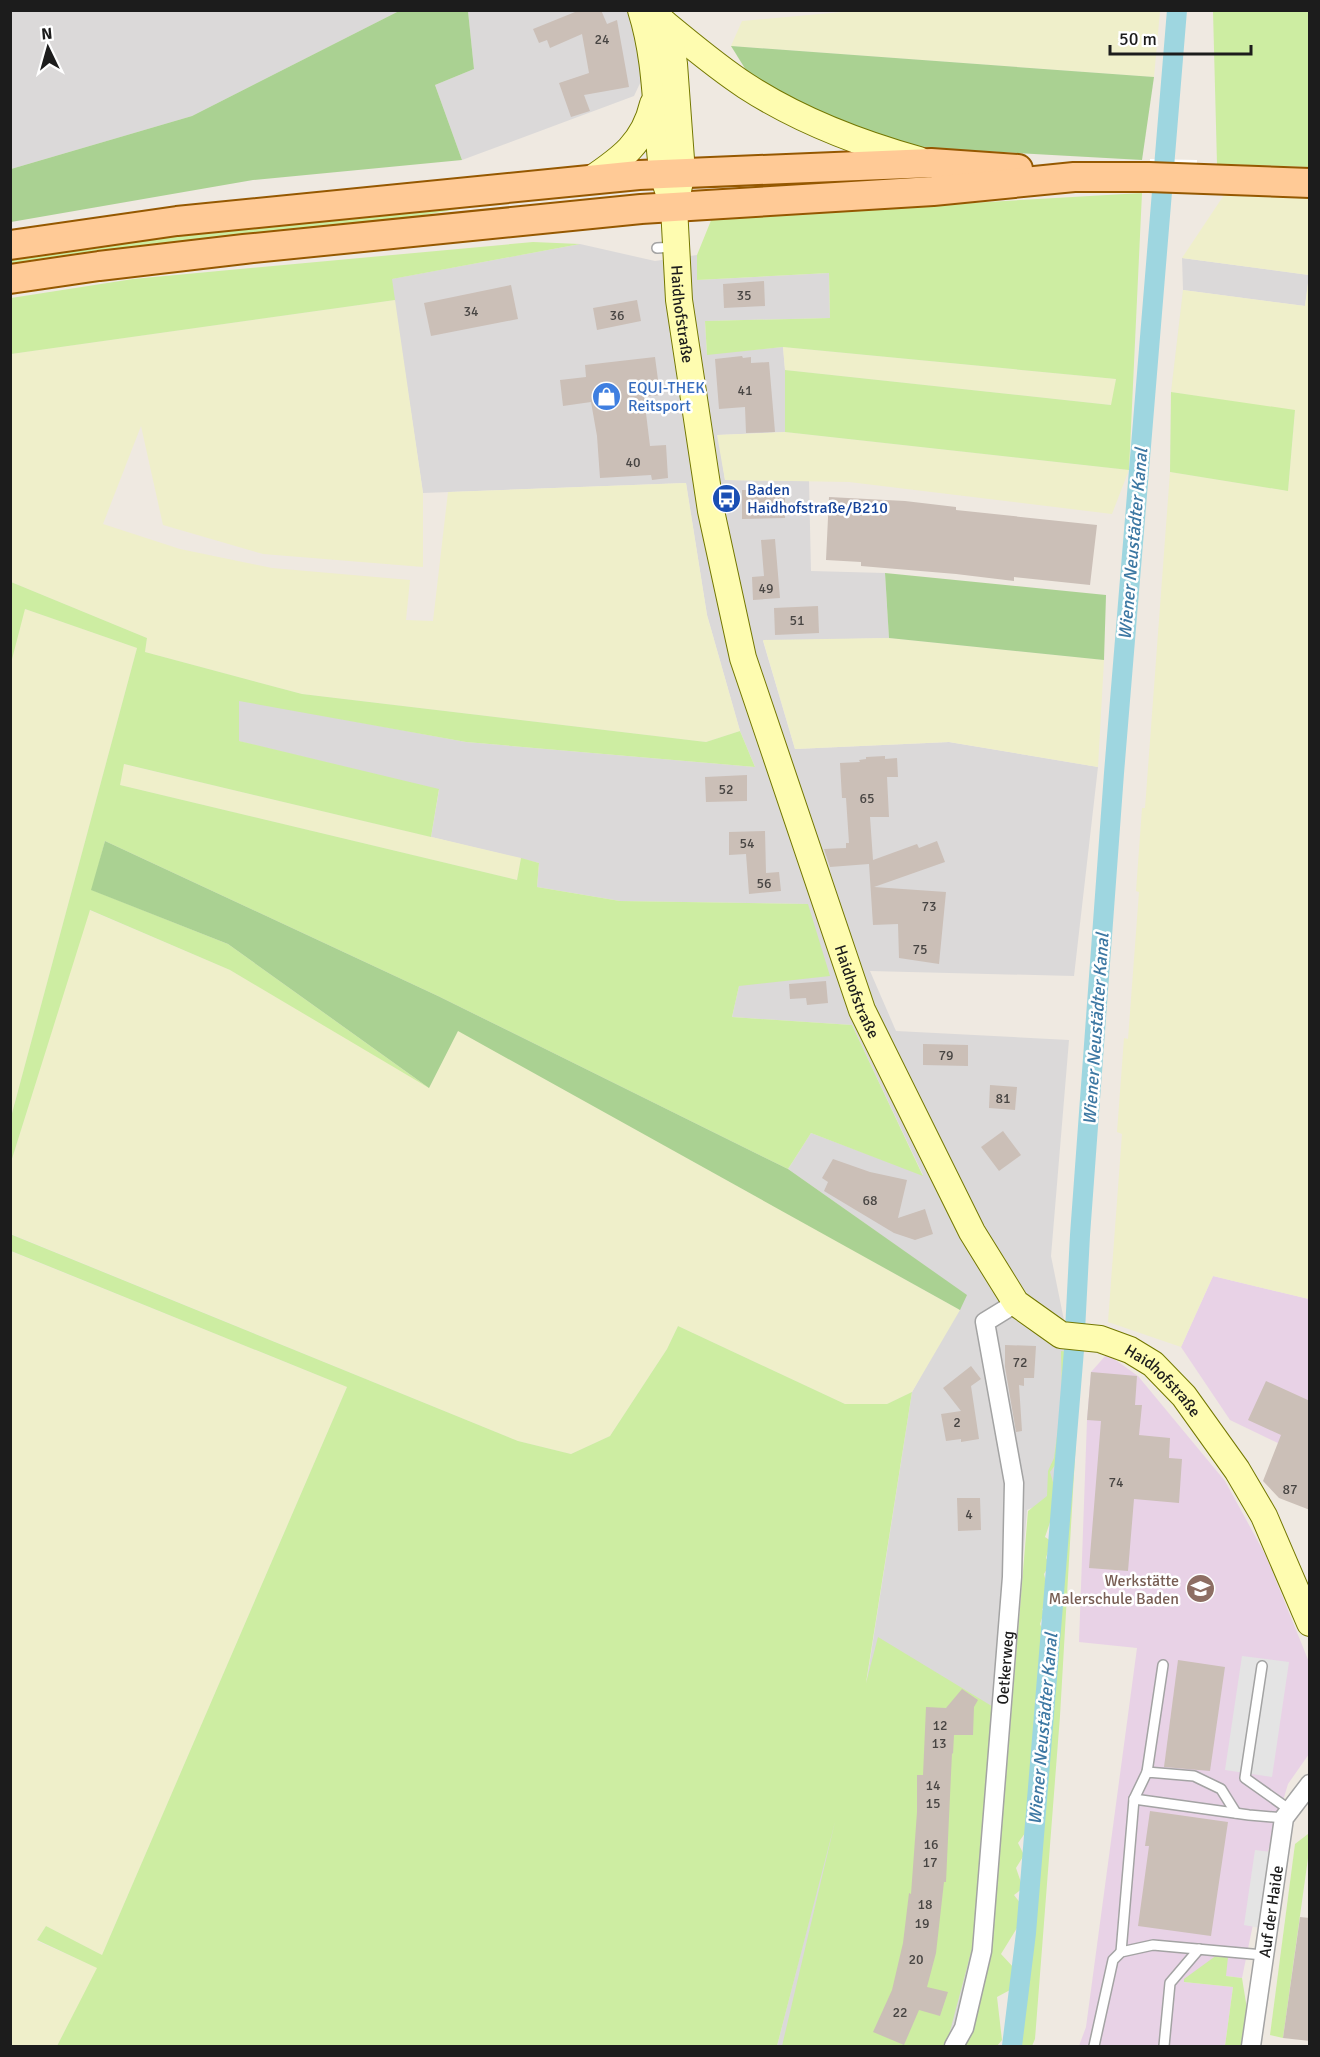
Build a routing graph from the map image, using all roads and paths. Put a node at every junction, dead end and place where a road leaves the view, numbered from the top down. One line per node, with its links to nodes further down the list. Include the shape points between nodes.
1 (641, 10): 3 (street, Haidhofstraße, via 649,36)
2 (656, 17): 4 (street, Haidhofstraße, via 745,86 772,102 870,146); 5 (street, Haidhofstraße, via 671,44 674,64)
3 (655, 92): 5 (street, Haidhofstraße); 7 (street, Haidhofstraße, via 650,114 632,148)
4 (931, 163): 5 (main road); 6 (main road)
5 (672, 173): 7 (main road); 9 (street, Haidhofstraße)
6 (1074, 177): 8 (main road); 9 (main road, via 933,191)
7 (590, 180): 10 (main road, via 177,221)
8 (1310, 183)
9 (674, 207): 11 (main road, via 244,249); 12 (street, Haidhofstraße, via 666,247 679,300 711,512 743,657 862,1010 972,1232)
10 (10, 244)
11 (10, 279)
12 (1016, 1303): 13 (street, Haidhofstraße, via 1072,1336 1100,1339 1130,1350 1153,1364 1184,1396 1237,1470 1264,1516); 24 (street, Oetkerweg, via 985,1322 1014,1483 1012,1577 982,1951 964,2028)
13 (1310, 1623)
14 (1163, 1665): 16 (lane)
15 (1262, 1666): 20 (lane, via 1245,1778)
16 (1147, 1772): 18 (lane); 19 (lane, via 1194,1776 1212,1784 1221,1789)
17 (1310, 1784): 20 (street, Auf der Haide)
18 (1134, 1799): 19 (lane); 22 (lane)
19 (1236, 1814): 20 (lane)
20 (1287, 1814): 23 (street, Auf der Haide)
21 (1199, 1949): 22 (lane, via 1153,1945); 23 (lane); 26 (lane, via 1170,1983)
22 (1121, 1952): 25 (lane, via 1113,1959)
23 (1263, 1955): 27 (street, Auf der Haide)
24 (954, 2046)
25 (1094, 2046)
26 (1164, 2046)
27 (1251, 2046)

